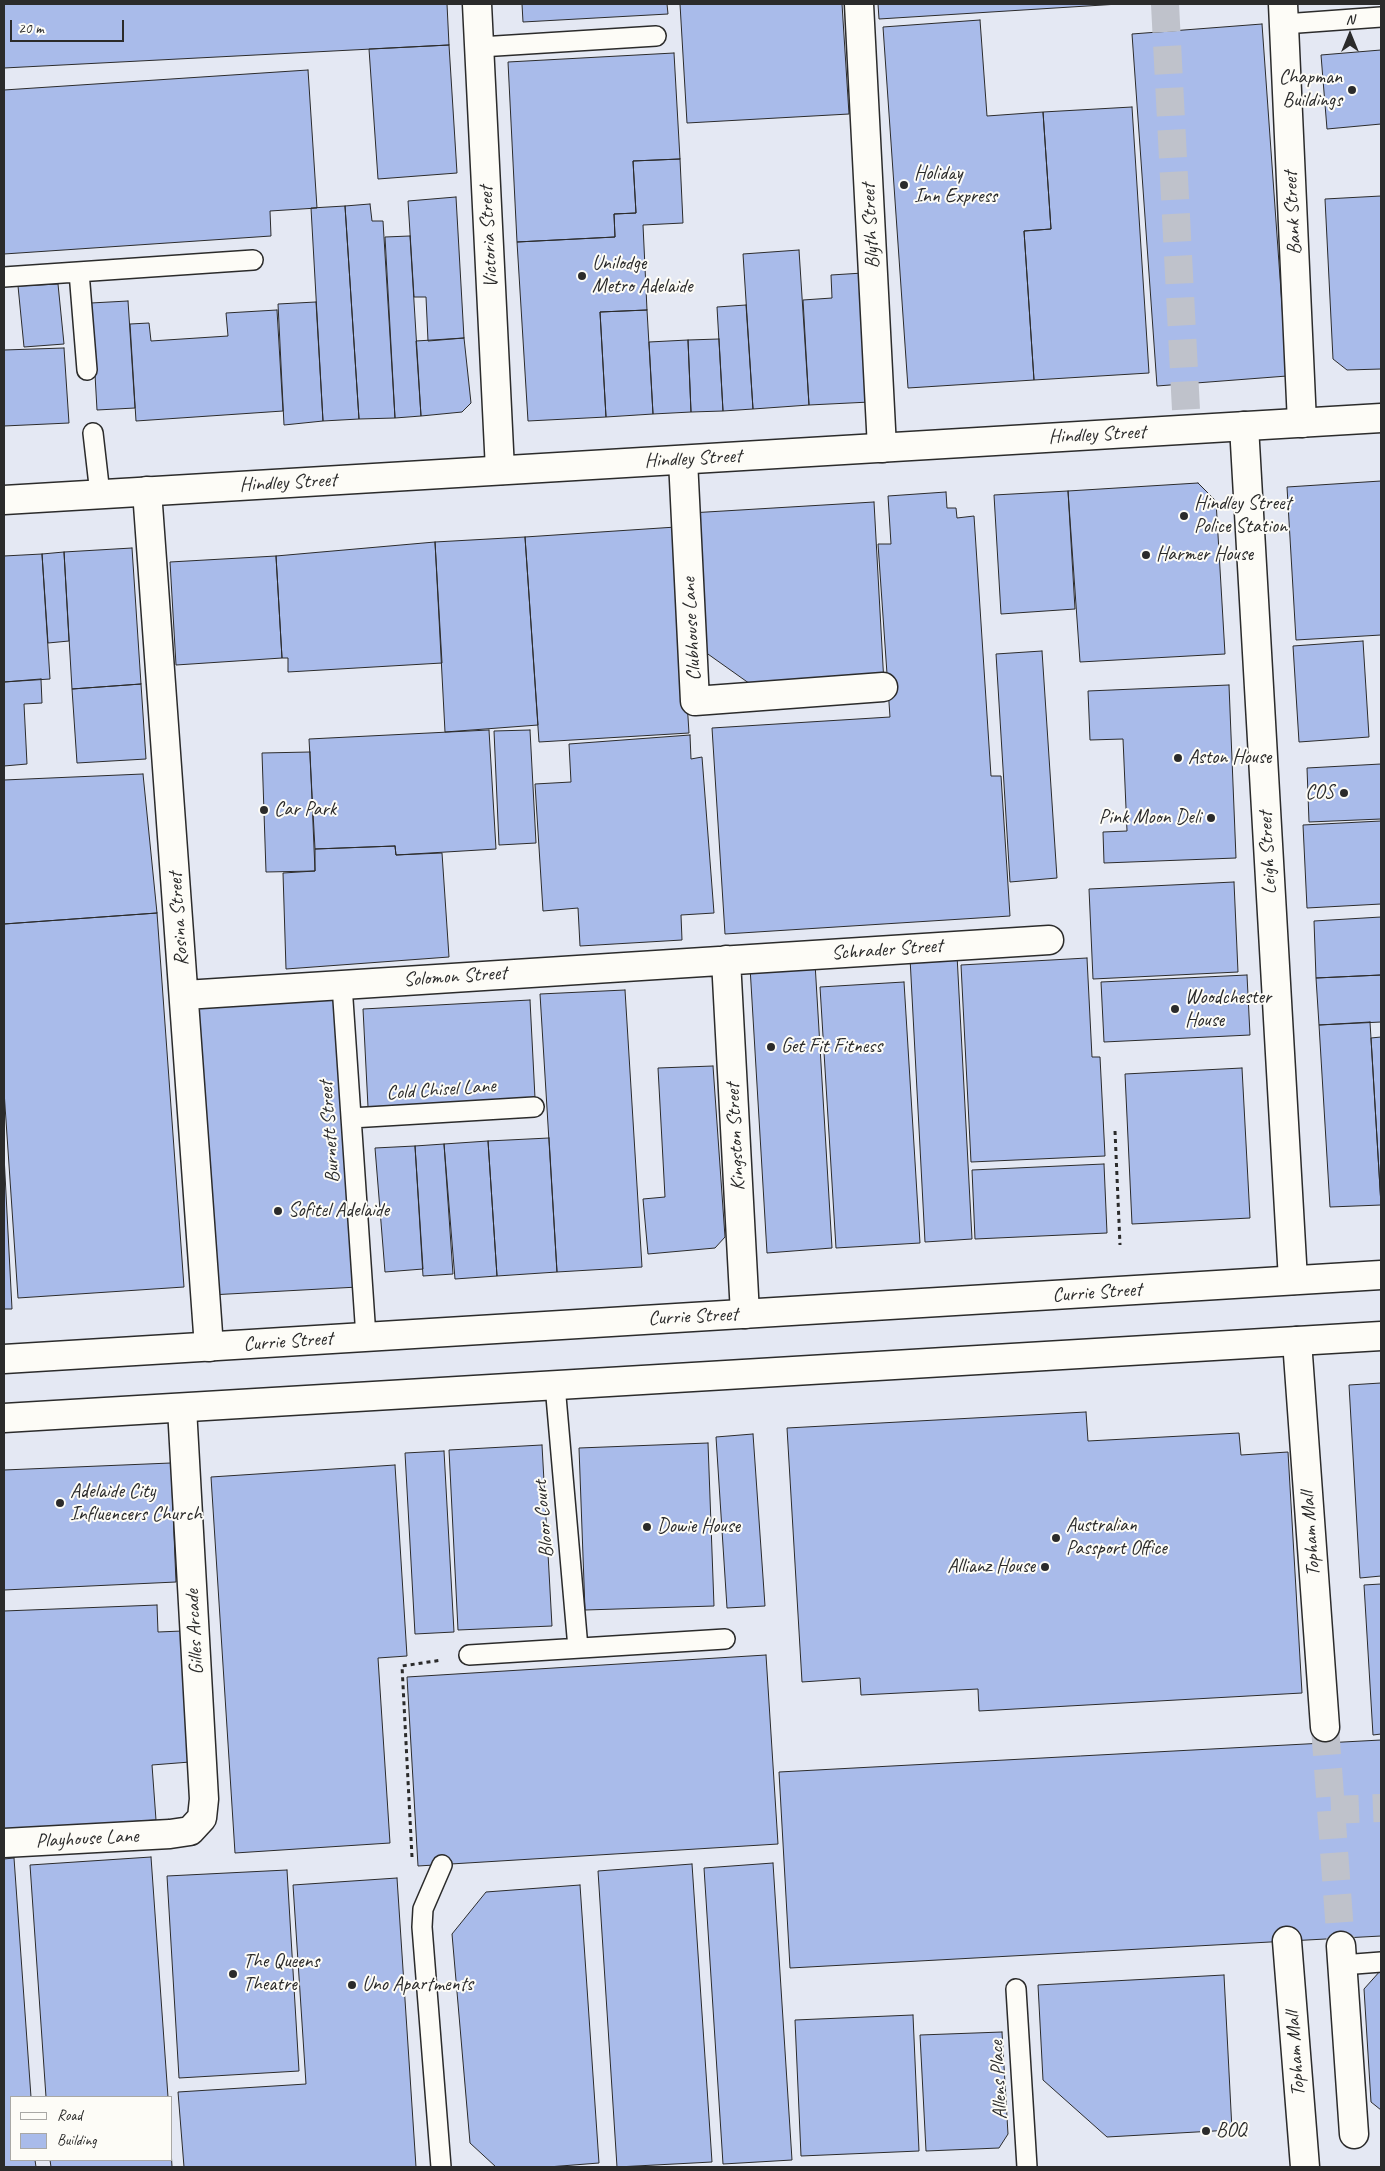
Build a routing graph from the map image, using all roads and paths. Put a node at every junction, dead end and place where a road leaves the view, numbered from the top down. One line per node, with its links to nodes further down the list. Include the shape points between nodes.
1 (477, 4): 6 (street, Victoria Street)
2 (859, 4): 15 (street, Blyth Street)
3 (1283, 14): 4 (lane); 12 (street, Bank Street)
4 (1381, 17)
5 (656, 36): 6 (lane)
6 (480, 47): 17 (street, Victoria Street)
7 (253, 260): 8 (lane)
8 (79, 272): 9 (lane); 10 (lane)
9 (4, 277)
10 (87, 370)
11 (1381, 418): 12 (street, Hindley Street)
12 (1302, 422): 13 (street, Hindley Street)
13 (1244, 426): 15 (street, Hindley Street); 31 (street, Leigh Street)
14 (93, 433): 19 (lane)
15 (882, 448): 16 (street, Hindley Street)
16 (683, 460): 17 (street, Hindley Street); 21 (street, Clubhouse Lane, via 695,701)
17 (500, 470): 18 (street, Hindley Street)
18 (147, 491): 19 (street, Hindley Street); 25 (street, Rosina Street)
19 (100, 494): 20 (street, Hindley Street)
20 (4, 500)
21 (883, 687)
22 (1049, 940): 23 (street, Schrader Street)
23 (726, 960): 24 (street, Solomon Street); 32 (street, Kingston Street)
24 (342, 985): 25 (street, Solomon Street); 27 (lane, Burnett Street)
25 (185, 995): 36 (street, Rosina Street)
26 (534, 1107): 27 (lane, Cold Chisel Lane)
27 (351, 1118): 34 (lane, Burnett Street)
28 (1115, 1131): 29 (path)
29 (1120, 1245)
30 (1381, 1275): 31 (street, Currie Street)
31 (1293, 1280): 32 (street, Currie Street)
32 (745, 1314): 34 (street, Currie Street)
33 (1381, 1336): 35 (street)
34 (366, 1337): 36 (street, Currie Street)
35 (1297, 1341): 38 (street); 44 (street, Topham Mall)
36 (209, 1347): 37 (street, Currie Street)
37 (4, 1359)
38 (555, 1385): 39 (street); 42 (lane, Bloor Court)
39 (182, 1408): 40 (street); 45 (street, Gilles Arcade, via 204,1799 202,1818 190,1831)
40 (4, 1418)
41 (725, 1639): 42 (lane)
42 (578, 1648): 43 (lane)
43 (469, 1655): 47 (path, via 402,1666)
44 (1325, 1727)
45 (170, 1834): 46 (street, Playhouse Lane)
46 (4, 1843)
47 (412, 1858)
48 (442, 1865): 54 (lane, via 424,1909 422,1927)
49 (1287, 1941): 56 (street, Topham Mall)
50 (1341, 1955): 51 (lane); 53 (street)
51 (1381, 1962)
52 (1016, 1989): 55 (lane, Allens Place)
53 (1354, 2134)
54 (441, 2167)
55 (1027, 2167)
56 (1305, 2167)

